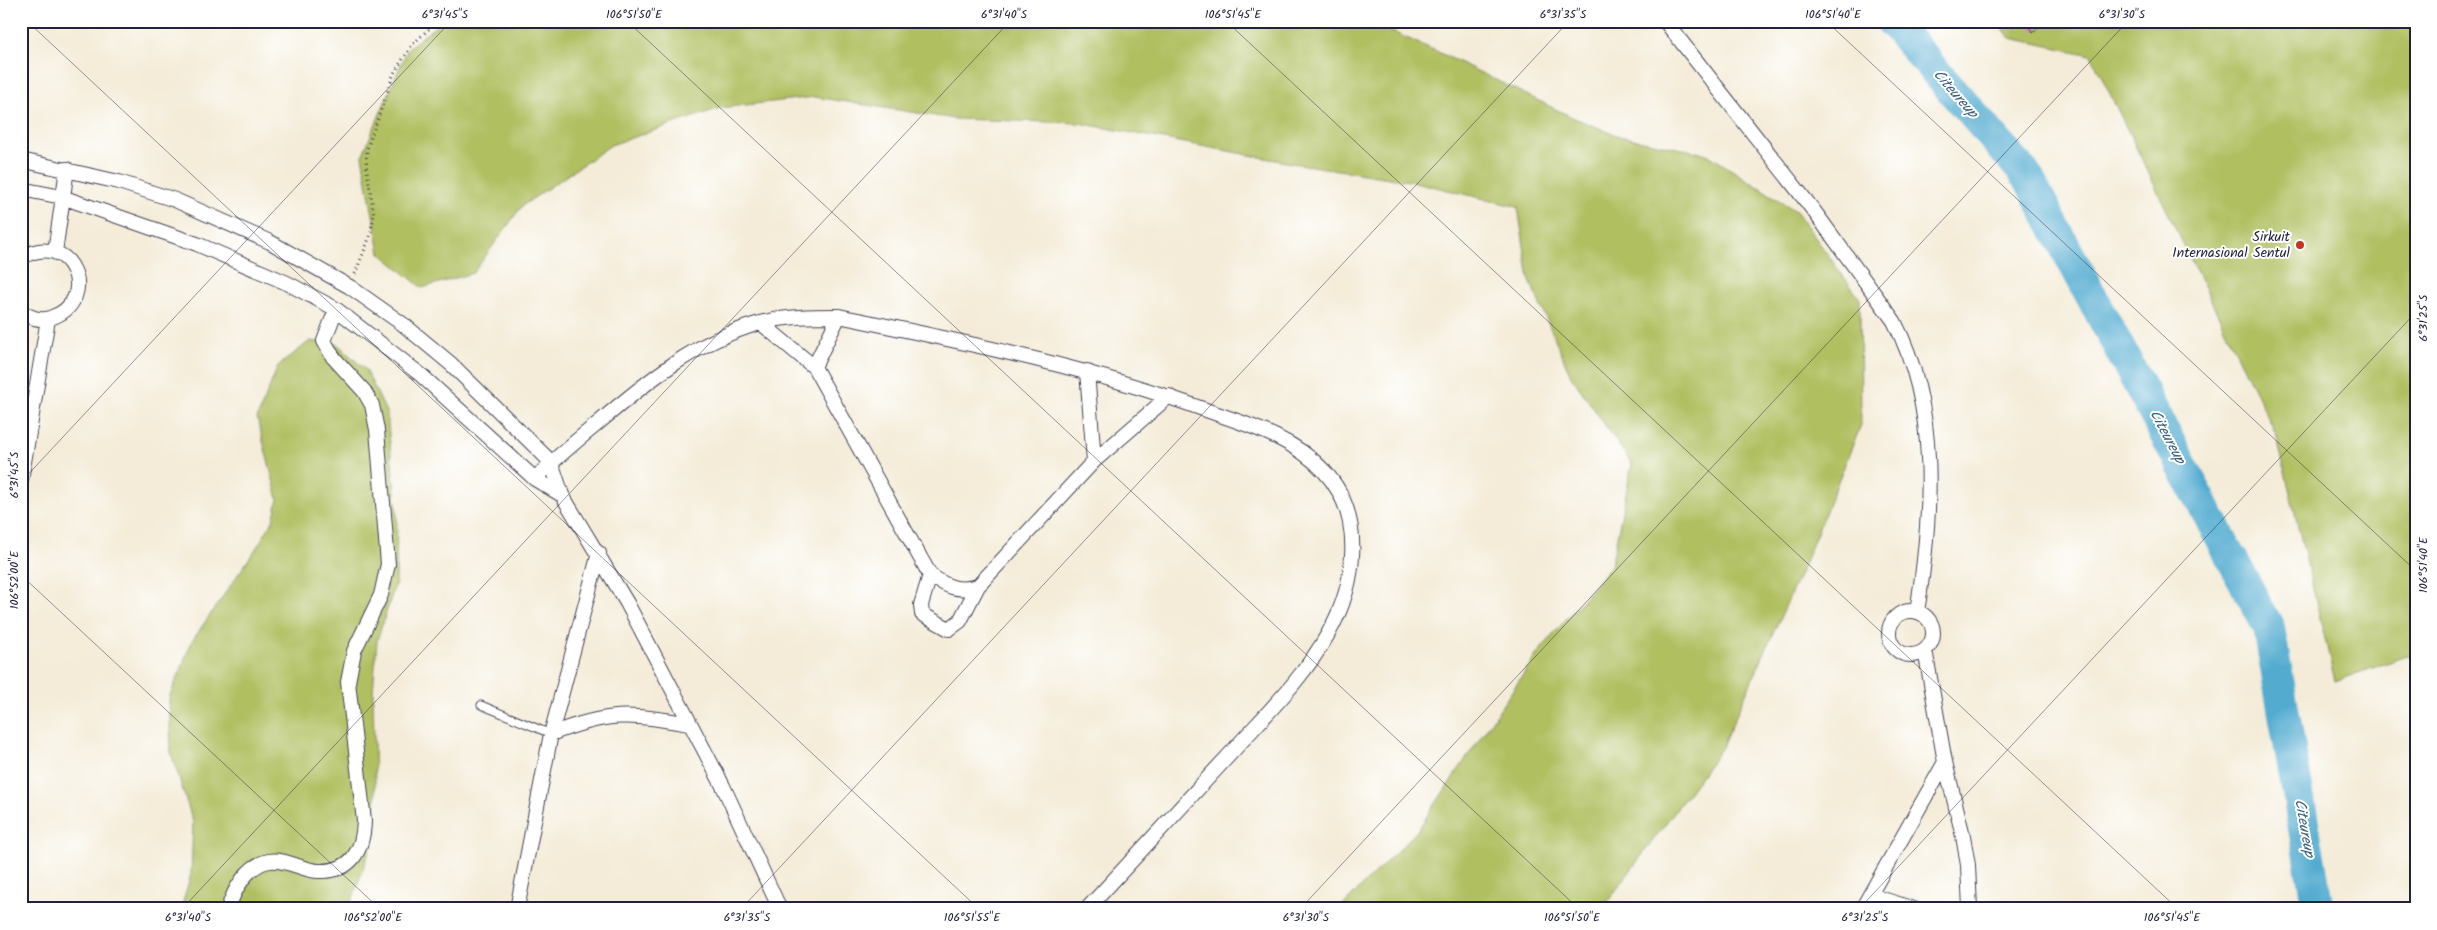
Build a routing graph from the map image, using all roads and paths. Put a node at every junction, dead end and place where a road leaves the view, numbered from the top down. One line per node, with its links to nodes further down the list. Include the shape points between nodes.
1 (436, 21): 9 (path, via 412,45 394,73 367,149 366,164 374,215 370,236)
2 (1666, 21): 26 (street, via 1814,211 1894,321 1904,340 1918,386 1929,482 1928,526)
3 (21, 160): 4 (street)
4 (67, 169): 6 (street); 9 (street, via 138,188 217,218 270,242)
5 (21, 189): 6 (street)
6 (62, 197): 7 (street); 10 (street, via 197,244 287,283)
7 (56, 252): 8 (street, via 30,252); 13 (street, via 68,260 76,273 78,288 73,303)
8 (21, 258)
9 (350, 287): 19 (street, via 404,325 451,364)
10 (336, 309): 20 (street, via 421,374); 33 (street, via 324,341 372,405 388,564 381,595 354,651 348,682 364,821 363,839 359,851 341,867 318,872 285,862 269,861 249,872 233,892)
11 (21, 311): 13 (street, via 35,318)
12 (839, 316): 14 (street, via 811,316); 15 (street); 16 (street)
13 (48, 319): 21 (street)
14 (761, 323): 15 (street); 19 (street, via 719,337 666,369 642,385)
15 (814, 367): 24 (street)
16 (1087, 371): 17 (street); 18 (street)
17 (1169, 396): 18 (street); 36 (street, via 1255,427 1292,446 1326,472 1338,490 1350,519 1354,544 1350,573 1343,601 1329,633 1306,667)
18 (1094, 461): 25 (street)
19 (551, 462): 20 (street); 22 (street)
20 (534, 479): 22 (street)
21 (21, 480)
22 (562, 495): 23 (street)
23 (599, 554): 29 (street); 30 (street)
24 (930, 575): 25 (street, via 957,590); 25 (street, via 921,605 922,614 949,629 960,621)
25 (978, 586)
26 (1917, 612): 27 (street, via 1926,616 1934,633); 27 (street, via 1909,611 1895,619 1891,626 1891,641 1902,653 1910,655)
27 (1925, 650): 31 (street)
28 (481, 705): 30 (lane)
29 (690, 724): 30 (street, via 622,715 578,724); 35 (street, via 723,786)
30 (551, 734): 34 (street)
31 (1945, 762): 32 (street); 39 (street, via 1964,836)
32 (1870, 895): 37 (street); 38 (street)
33 (228, 909)
34 (516, 909)
35 (780, 909)
36 (1088, 909)
37 (1862, 909)
38 (1914, 909)
39 (1970, 909)

